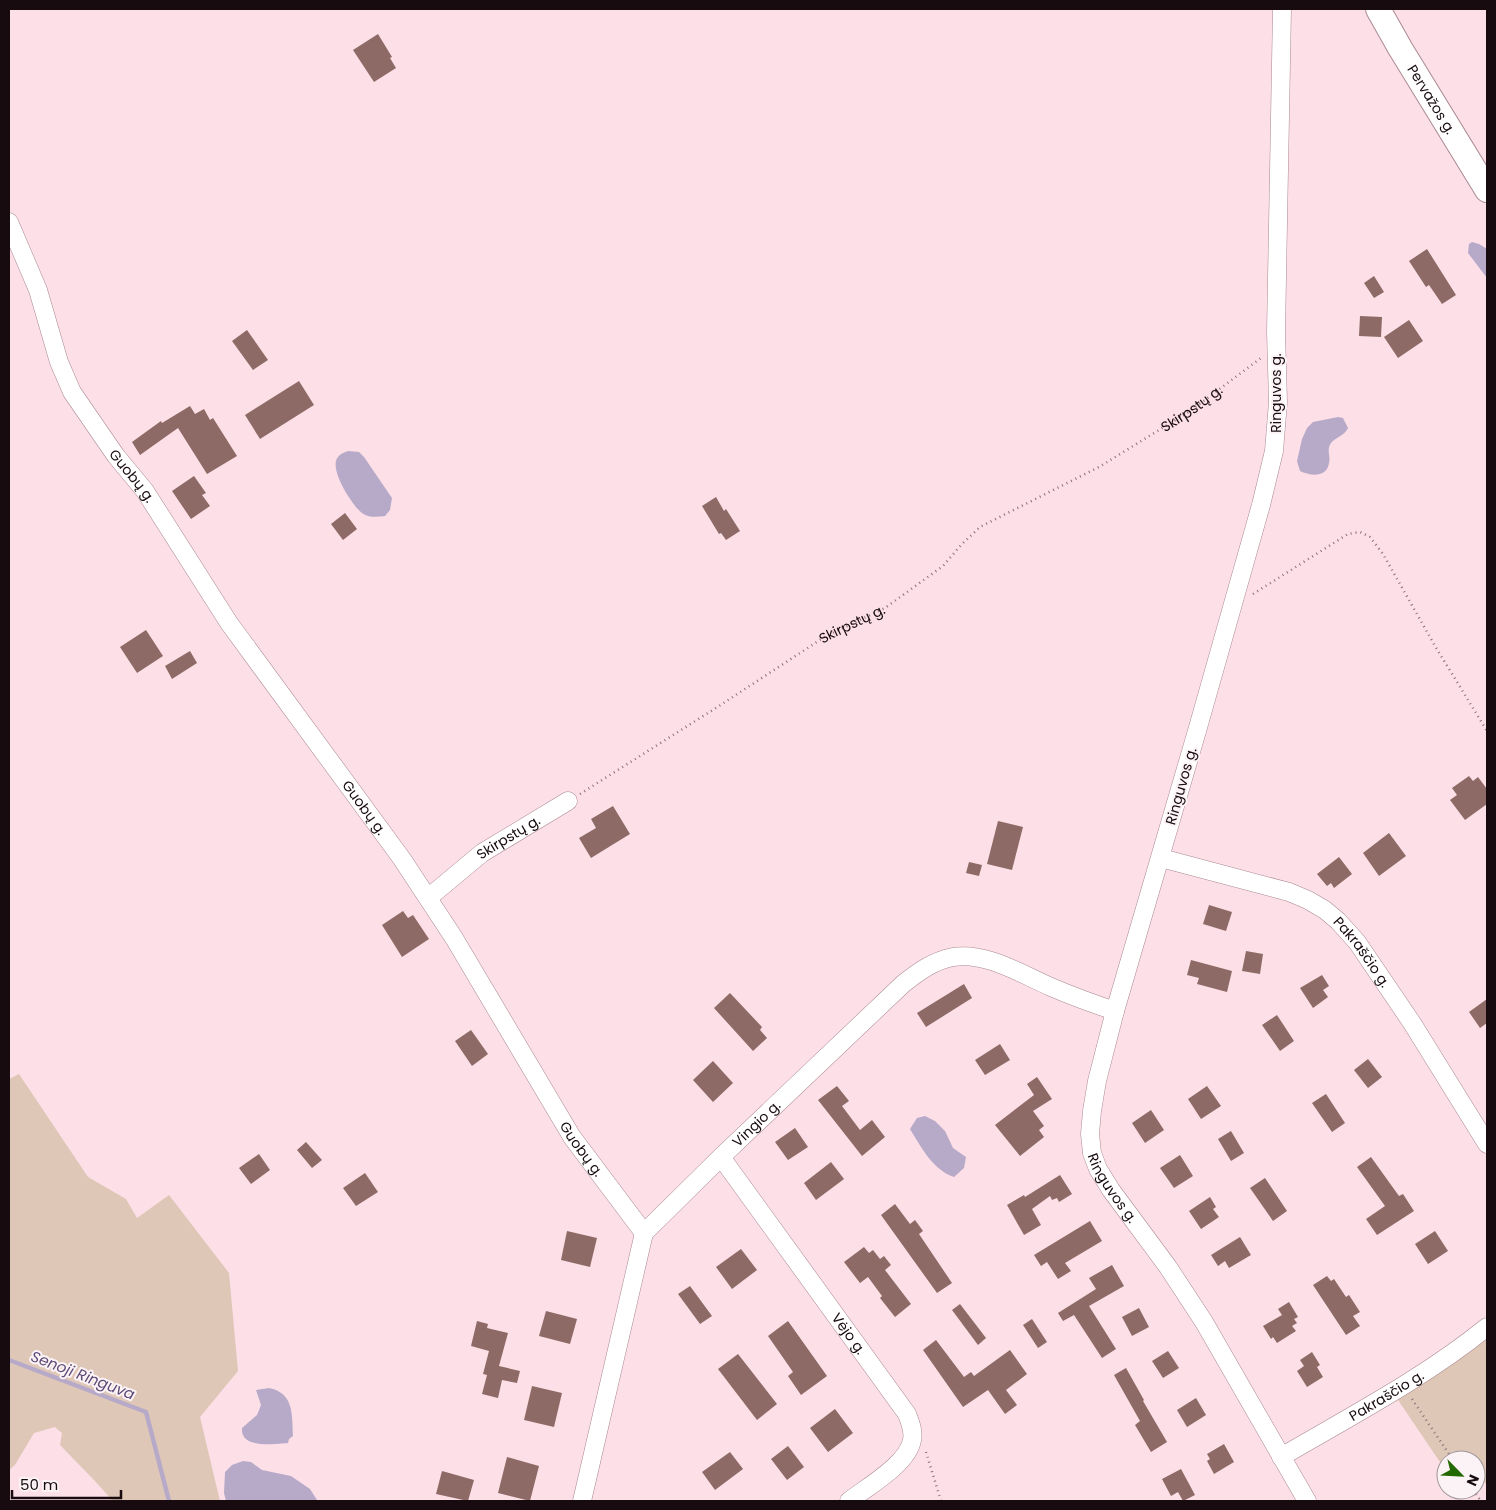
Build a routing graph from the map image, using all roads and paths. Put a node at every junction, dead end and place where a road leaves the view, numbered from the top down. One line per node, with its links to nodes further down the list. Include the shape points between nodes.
1 (1282, 9): 5 (street, Ringuvos g.)
2 (1378, 9): 3 (main road, Pervažos g.)
3 (1487, 190)
4 (9, 222): 10 (street, Guobų g., via 38,290 59,362 72,392 145,491 229,623)
5 (1276, 355): 6 (street, Ringuvos g., via 1278,402 1274,451); 8 (path, Skirpstų g., via 1266,354 1190,411 1100,467 980,527 943,566 886,608 826,636)
6 (1231, 612): 7 (path, via 1250,595 1348,534 1360,532 1370,538 1383,554); 9 (street, Ringuvos g.)
7 (1487, 731)
8 (568, 801): 10 (street, Skirpstų g., via 482,853)
9 (1161, 858): 11 (street, Ringuvos g.); 12 (street, Pakraščio g., via 1288,892 1316,905 1338,921 1357,942 1412,1023)
10 (428, 898): 14 (street, Guobų g., via 572,1137)
11 (1115, 1011): 13 (street, Vingio g., via 987,960 954,957 936,962 903,984); 19 (street, Ringuvos g., via 1092,1111 1090,1134 1095,1161 1111,1190 1204,1322)
12 (1487, 1144)
13 (721, 1157): 14 (street, Vingio g.); 17 (street, Vėjo g., via 907,1414)
14 (644, 1233): 20 (street)
15 (1487, 1327): 16 (street, Pakraščio g.)
16 (1403, 1385): 18 (path); 19 (street, Pakraščio g.)
17 (913, 1439): 21 (street, via 902,1460); 22 (path, via 923,1445)
18 (1446, 1450)
19 (1281, 1456): 23 (street, Ringuvos g.)
20 (582, 1501)
21 (849, 1501)
22 (941, 1501)
23 (1307, 1501)

